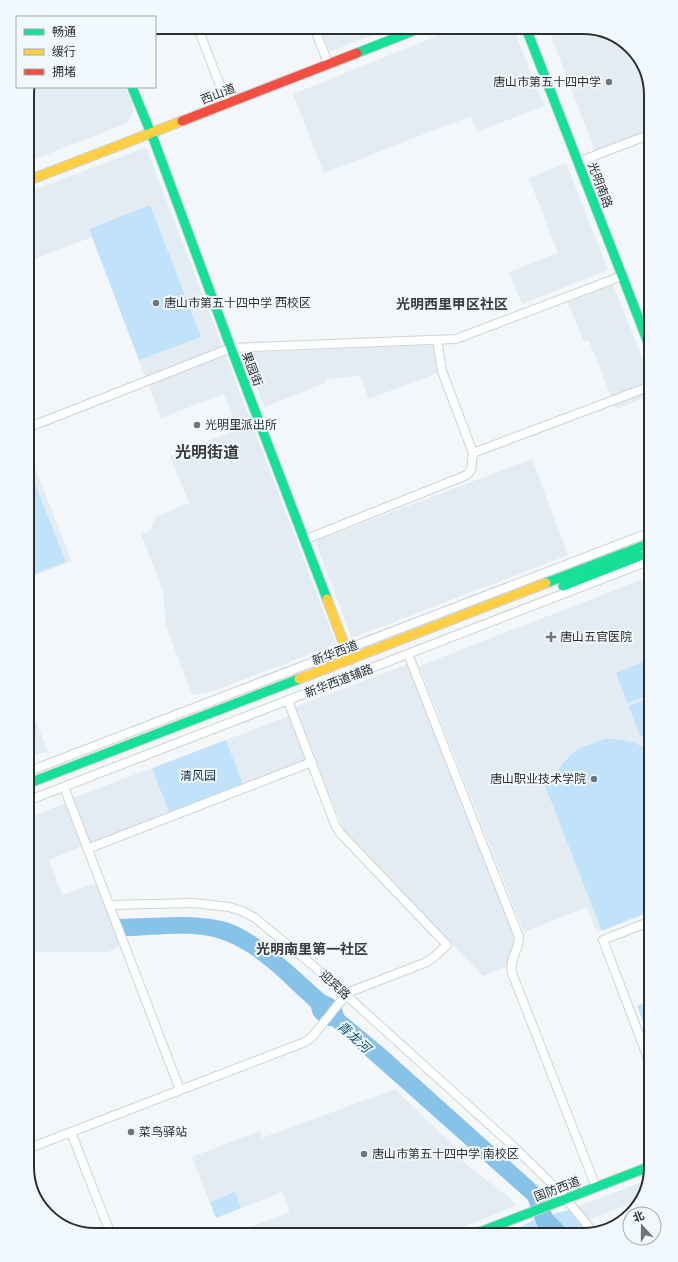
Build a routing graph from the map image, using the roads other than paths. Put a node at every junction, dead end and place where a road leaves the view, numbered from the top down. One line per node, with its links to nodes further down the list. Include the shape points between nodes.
1 (200, 34): 7 (street)
2 (317, 34): 5 (street)
3 (405, 34): 5 (main road, 西山道)
4 (528, 34): 10 (main road, 光明南路)
5 (328, 63): 7 (main road, 西山道)
6 (132, 88): 8 (main road, 果园街)
7 (227, 103): 8 (main road, 西山道)
8 (150, 133): 11 (main road, 西山道); 15 (main road, 果园街)
9 (644, 137): 10 (street)
10 (578, 162): 12 (main road, 光明南路)
11 (34, 178)
12 (622, 276): 13 (main road, 光明南路); 14 (street, via 456,339)
13 (644, 326)
14 (437, 340): 15 (street); 18 (street, via 442,371)
15 (231, 348): 17 (street); 20 (main road, 果园街)
16 (644, 389): 18 (street)
17 (34, 425)
18 (473, 453): 20 (street, via 470,470 466,475)
19 (644, 535): 24 (street)
20 (304, 540): 24 (main road, 果园街)
21 (644, 546): 26 (main road, 新华西道)
22 (644, 555): 32 (main road, 新华西道)
23 (644, 563): 25 (street, 新华西道辅路)
24 (346, 649): 26 (main road, 果园街); 29 (street)
25 (408, 654): 27 (street, 新华西道辅路); 43 (street, via 519,937 519,945 511,966 512,973)
26 (350, 660): 30 (main road, 新华西道)
27 (288, 701): 28 (street); 31 (street, 新华西道辅路)
28 (312, 762): 34 (street); 37 (street, via 340,833 447,945 427,962 352,991)
29 (34, 769)
30 (34, 781)
31 (64, 787): 33 (street, 新华西道辅路); 34 (street)
32 (34, 788)
33 (34, 798)
34 (87, 849): 35 (street)
35 (110, 908): 37 (street, 迎宾路, via 194,902 242,911 255,918 298,953); 39 (street)
36 (644, 924): 38 (street, via 603,940)
37 (343, 999): 39 (street, via 306,1042); 44 (street, 迎宾路, via 512,1145)
38 (644, 1048)
39 (180, 1090): 40 (street)
40 (71, 1132): 41 (street); 46 (street)
41 (34, 1146)
42 (644, 1169): 43 (main road, 国防西道)
43 (596, 1187): 44 (main road, 国防西道)
44 (562, 1197): 45 (street, 迎宾路); 47 (main road, 国防西道)
45 (589, 1227)
46 (108, 1228)
47 (490, 1228)

